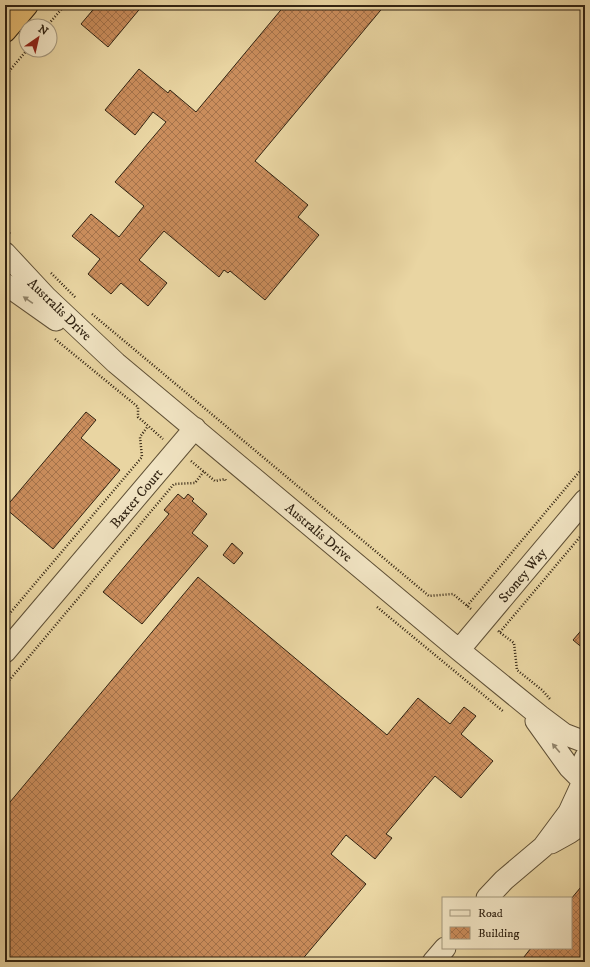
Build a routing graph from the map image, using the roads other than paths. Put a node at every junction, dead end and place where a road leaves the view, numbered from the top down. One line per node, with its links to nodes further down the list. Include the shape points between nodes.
1 (27, 5): 2 (highway)
2 (5, 31)
3 (10, 246): 5 (street, Australis Drive, via 46,297)
4 (5, 284): 5 (street, Australis Drive, one-way to 4)
5 (116, 363): 6 (street, Australis Drive)
6 (195, 428): 8 (street, Australis Drive); 9 (street, Baxter Court)
7 (585, 500): 8 (street, Stoney Way)
8 (459, 650): 10 (street, Australis Drive)
9 (5, 652)
10 (515, 708): 11 (street, Australis Drive); 13 (street, Australis Drive, one-way to 10, via 547,738)
11 (585, 742)
12 (585, 758): 13 (street, via 581,767)
13 (582, 786): 15 (street, via 569,812)
14 (585, 822): 15 (street)
15 (543, 847): 16 (street)
16 (488, 897)
17 (444, 949): 18 (street)
18 (433, 962)

